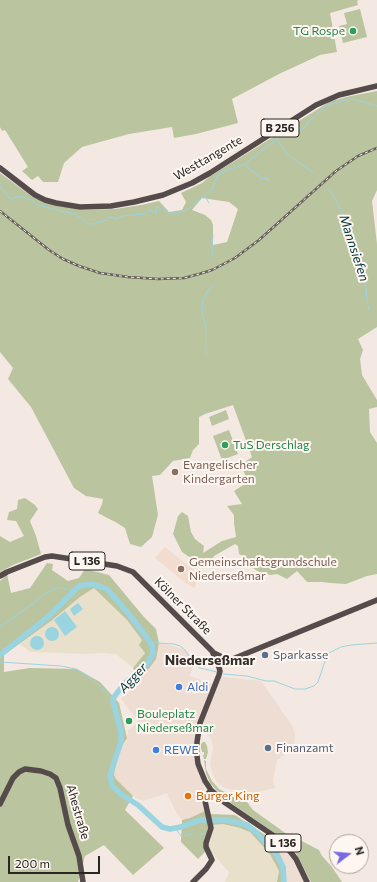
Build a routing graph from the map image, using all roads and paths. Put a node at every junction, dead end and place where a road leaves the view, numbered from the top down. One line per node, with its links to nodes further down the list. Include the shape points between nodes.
1 (377, 86): 2 (main road, Westtangente / B 256, via 339,95 316,105 192,183 162,195 134,202 80,207 56,203 35,195)
2 (0, 168)
3 (0, 576): 5 (main road, Kölner Straße / L 136, via 52,556 117,566 133,572)
4 (377, 600): 6 (main road)
5 (212, 651): 6 (main road); 7 (main road, Kölner Straße / L 136)
6 (232, 660): 7 (main road); 8 (main road)
7 (218, 664): 8 (main road, Kölner Straße / L 136)
8 (220, 672): 9 (main road, L 136, via 200,724 197,742 198,764)
9 (211, 790): 12 (main road, via 205,797 211,825 206,847 211,862); 13 (main road, L 136, via 224,802 280,840 296,859)
10 (0, 804): 11 (main road, Ahestraße, via 13,778 25,769 42,771 56,778 79,856)
11 (83, 882)
12 (193, 882)
13 (307, 882)

